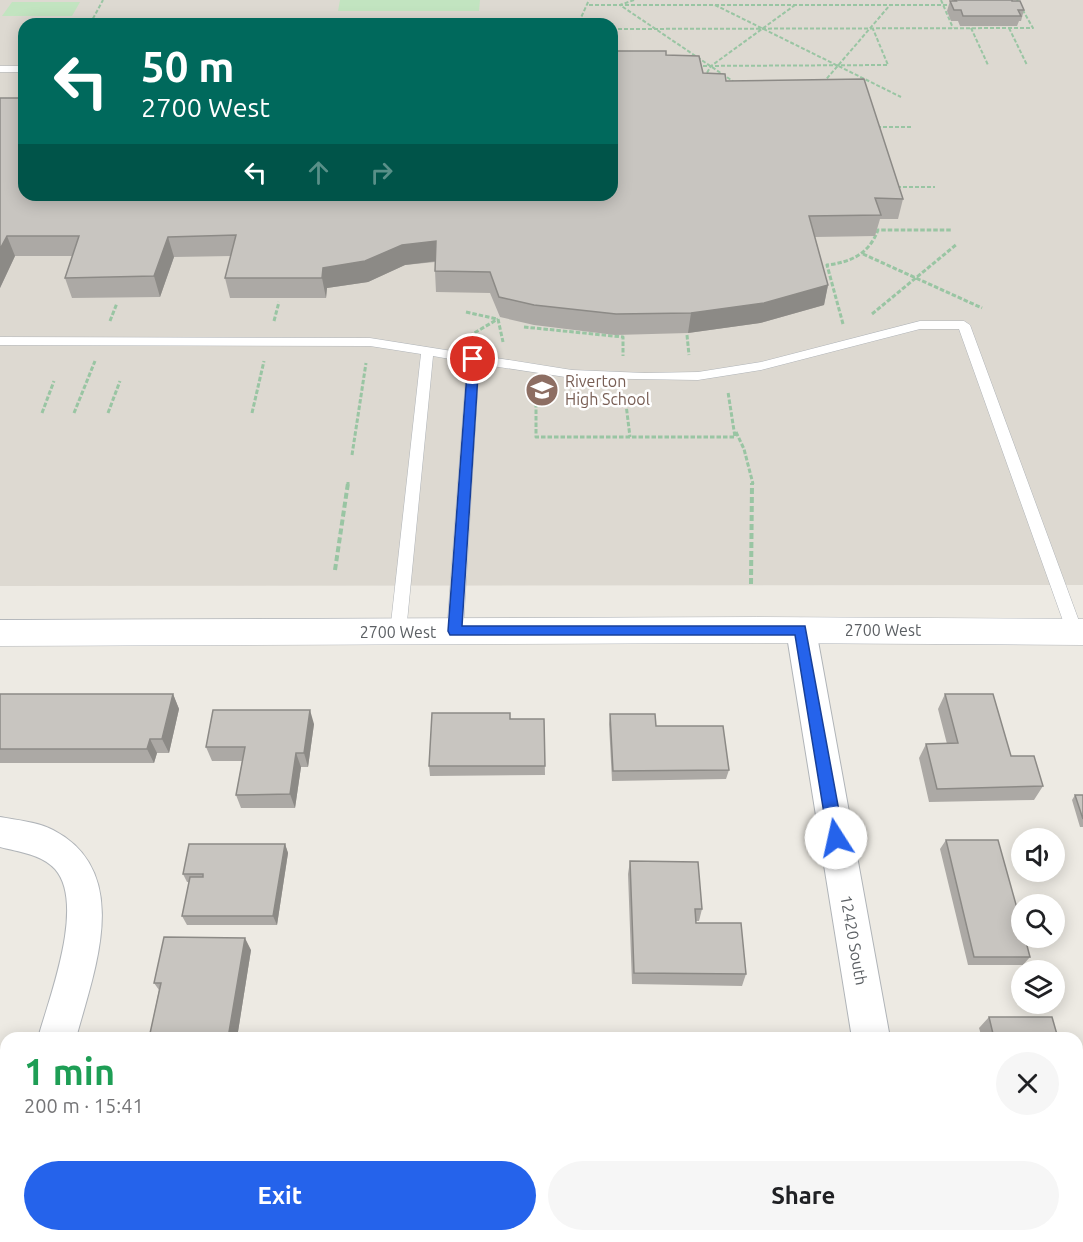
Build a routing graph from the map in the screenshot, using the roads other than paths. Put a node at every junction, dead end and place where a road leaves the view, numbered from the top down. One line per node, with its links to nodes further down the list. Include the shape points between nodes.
1 (0, 69): 2 (lane)
2 (18, 69)
3 (0, 340): 4 (lane, via 370,342)
4 (427, 351): 5 (lane); 8 (lane)
5 (473, 359): 7 (lane); 9 (lane, via 572,374 698,376 819,353 920,325 964,325)
6 (801, 630): 7 (main road, 2700 West); 9 (main road, 2700 West); 13 (street, 12420 South)
7 (455, 631): 8 (main road, 2700 West)
8 (398, 632): 10 (main road, 2700 West)
9 (1079, 632)
10 (0, 633)
11 (0, 831): 12 (street, via 45,841 64,854 78,871 85,893 86,918)
12 (58, 1032)
13 (870, 1032)

